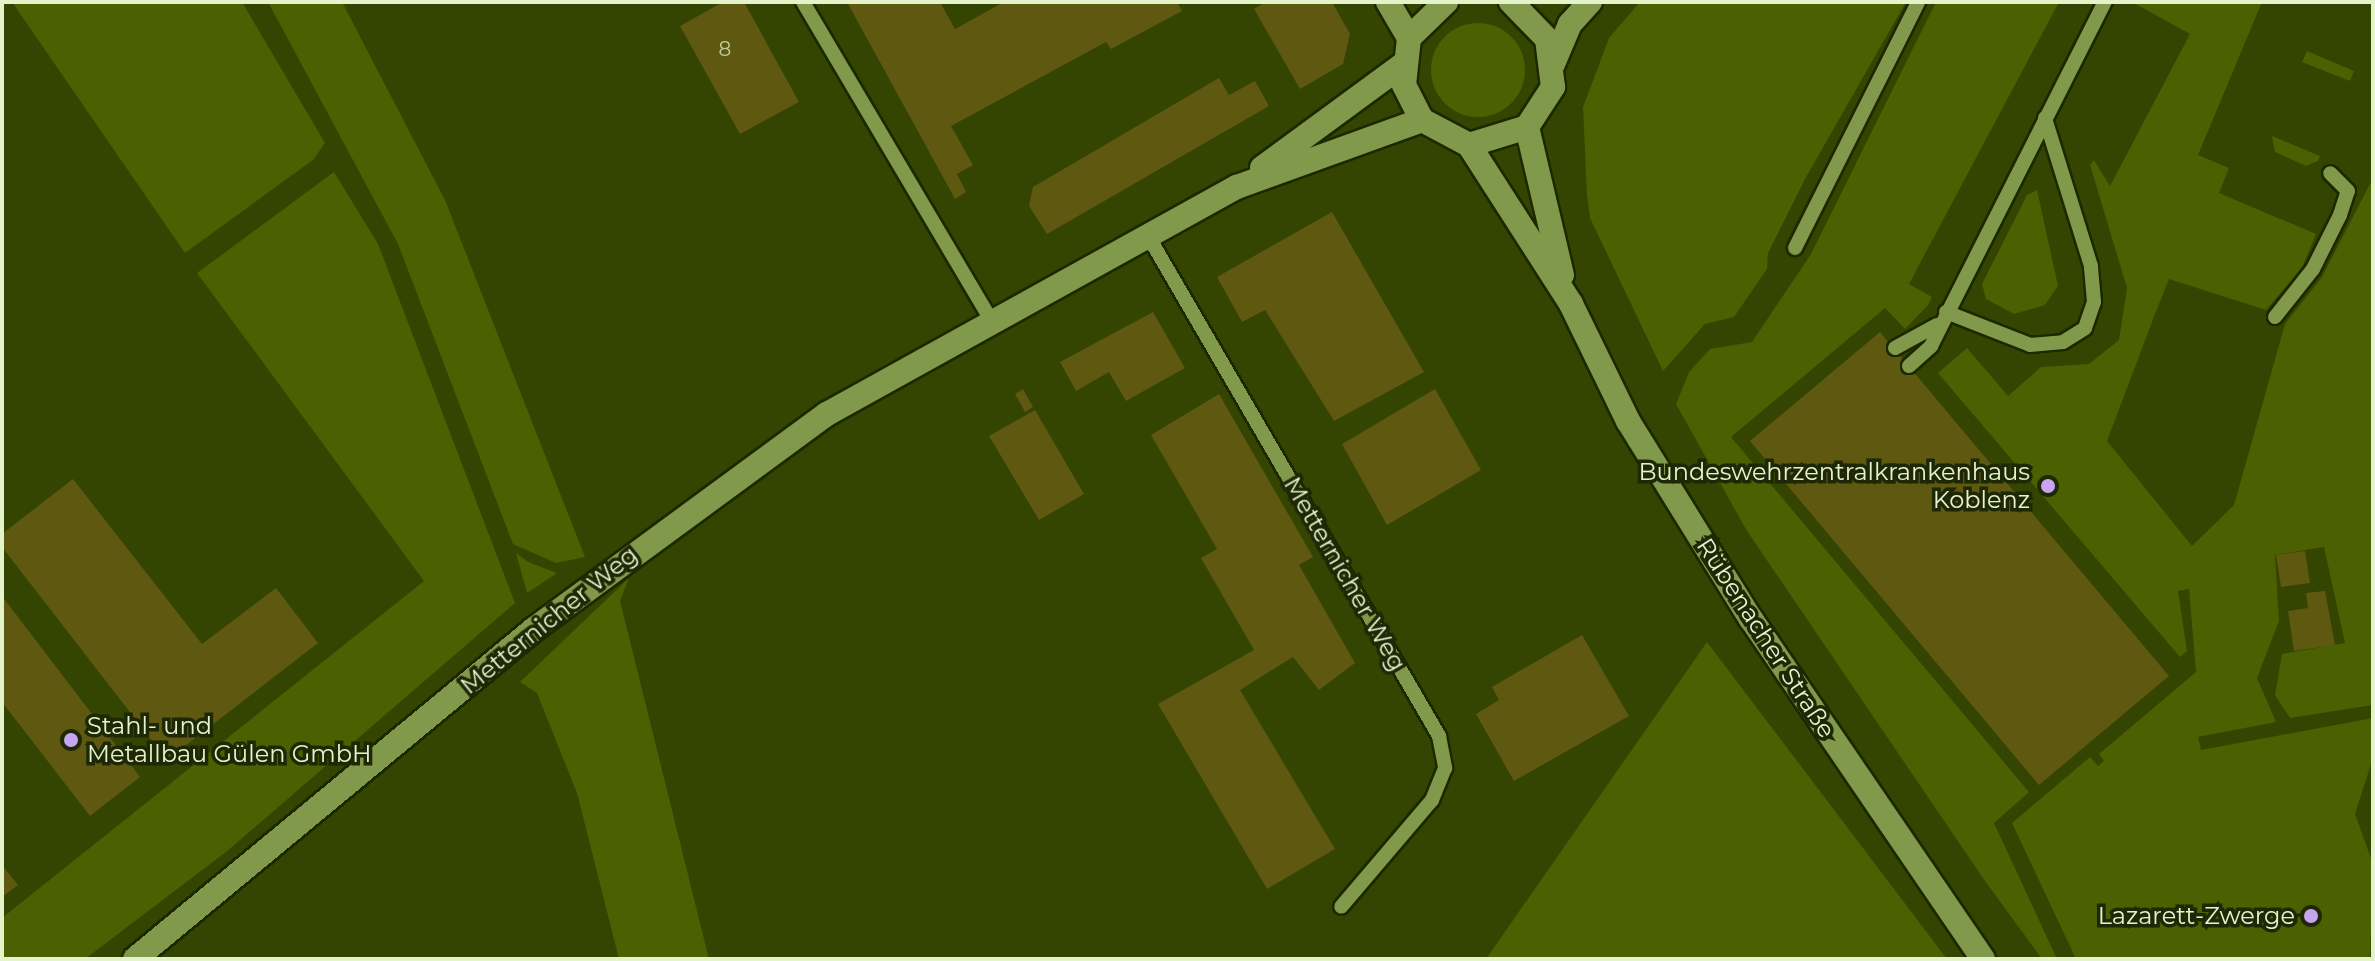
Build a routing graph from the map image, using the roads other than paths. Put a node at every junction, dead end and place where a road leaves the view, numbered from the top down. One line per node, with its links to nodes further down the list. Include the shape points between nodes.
1 (803, 2): 22 (lane)
2 (1388, 2): 8 (street)
3 (1446, 2): 8 (street)
4 (1513, 2): 9 (street, via 1547,39)
5 (1590, 2): 9 (street, via 1570,24)
6 (1918, 2): 18 (lane)
7 (2105, 2): 11 (lane)
8 (1409, 38): 10 (street)
9 (1553, 64): 13 (street, via 1548,102)
10 (1402, 65): 12 (street); 16 (street, Metternicher Weg)
11 (2045, 118): 20 (lane); 20 (lane, via 2091,266 2094,302 2085,328 2063,342 2030,345)
12 (1422, 120): 14 (street, Rübenacher Straße); 16 (street, Metternicher Weg)
13 (1527, 127): 14 (street, via 1490,144); 19 (street, Rübenacher Straße, via 1536,187)
14 (1469, 145): 19 (street, Rübenacher Straße)
15 (2330, 173): 21 (lane, via 2348,191 2340,215 2313,269)
16 (1237, 187): 17 (street, Metternicher Weg)
17 (1147, 234): 22 (street, Metternicher Weg); 26 (lane, Metternicher Weg, via 1439,736 1445,768 1432,800)
18 (1795, 248)
19 (1571, 304): 28 (street, Rübenacher Straße, via 1628,421 1751,619)
20 (1946, 312): 23 (lane)
21 (2275, 317)
22 (992, 321): 27 (street, Metternicher Weg, via 827,414 673,521)
23 (1937, 325): 24 (lane); 25 (lane, via 1931,346)
24 (1895, 348)
25 (1909, 366)
26 (1341, 907)
27 (135, 959)
28 (1983, 959)

